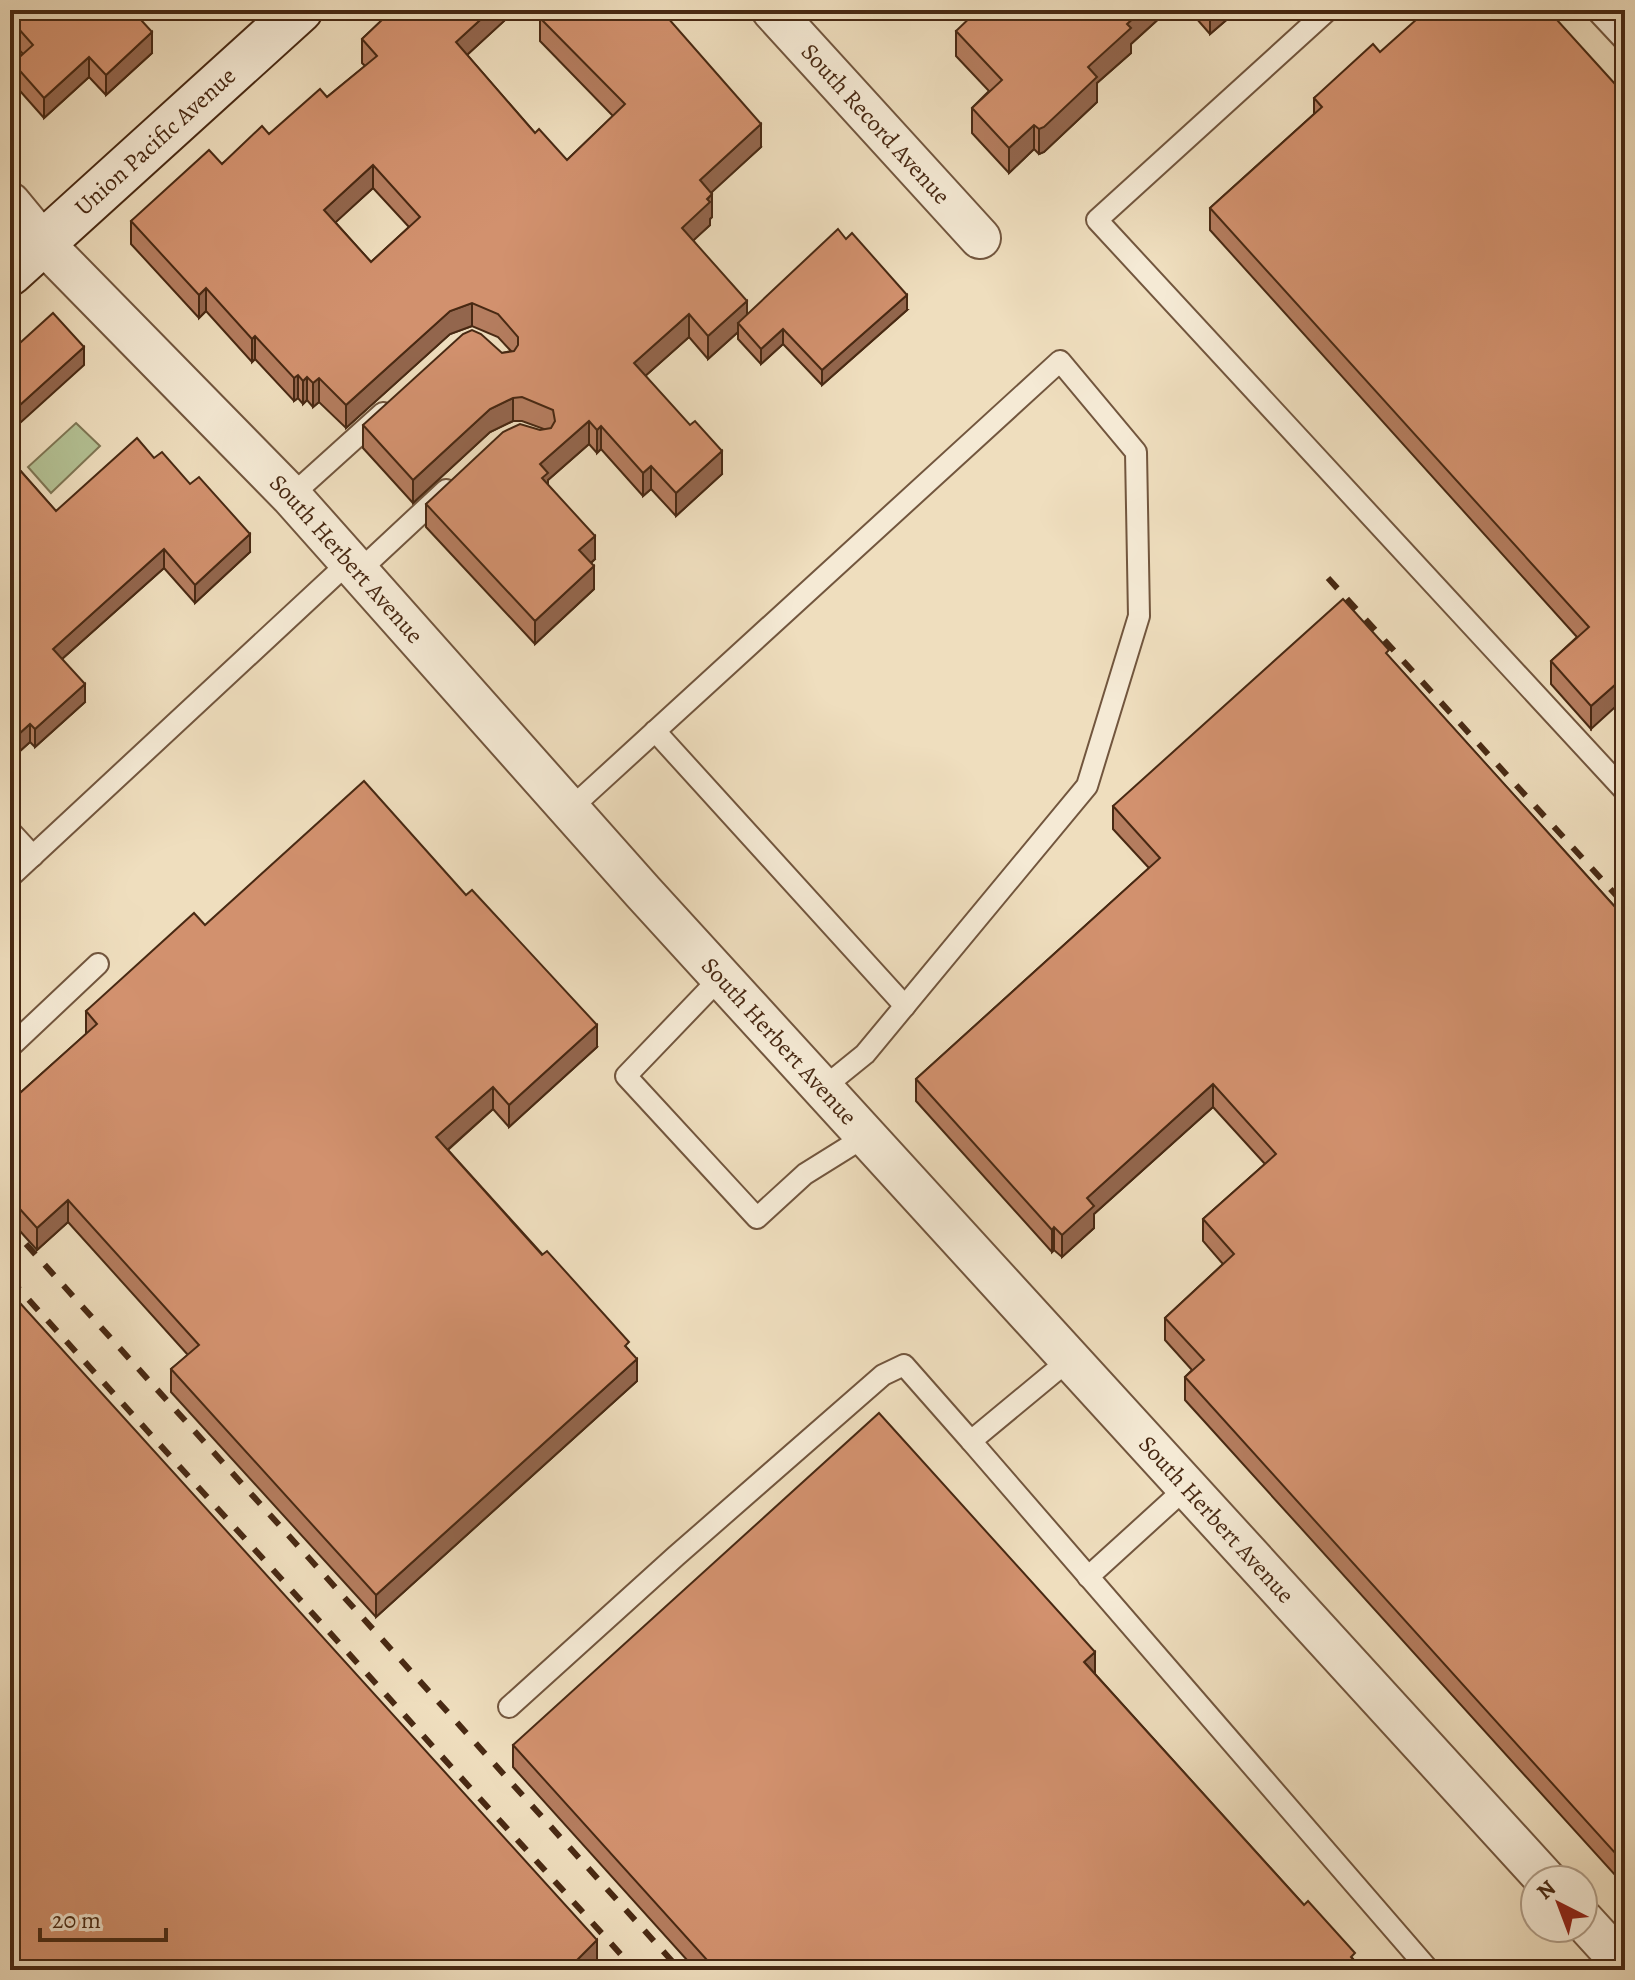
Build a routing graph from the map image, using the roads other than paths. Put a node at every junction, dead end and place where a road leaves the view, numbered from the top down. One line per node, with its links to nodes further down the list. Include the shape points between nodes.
1 (300, 10): 8 (street, Union Pacific Avenue)
2 (772, 10): 7 (street, South Record Avenue)
3 (1328, 10): 15 (lane, via 1097,220)
4 (1596, 10): 5 (lane)
5 (1625, 41)
6 (10, 203): 8 (street, South Herbert Avenue)
7 (980, 238)
8 (43, 243): 9 (street, Union Pacific Avenue); 12 (street, South Herbert Avenue)
9 (10, 273)
10 (397, 400): 12 (lane)
11 (461, 476): 13 (lane)
12 (291, 496): 13 (street, South Herbert Avenue)
13 (354, 567): 16 (street, South Herbert Avenue); 18 (lane)
14 (655, 731): 16 (lane); 22 (lane); 22 (lane, via 1060,361 1136,452 1139,616 1087,786)
15 (1625, 791)
16 (570, 809): 21 (street, South Herbert Avenue)
17 (10, 831): 18 (lane)
18 (33, 856): 19 (lane)
19 (10, 877)
20 (98, 964): 23 (lane)
21 (721, 977): 24 (street, South Herbert Avenue); 25 (lane, via 626,1076 757,1218 805,1174)
22 (905, 1006): 24 (lane, via 865,1054)
23 (10, 1047)
24 (823, 1088): 25 (street, South Herbert Avenue)
25 (866, 1136): 26 (street, South Herbert Avenue)
26 (1070, 1359): 27 (lane); 28 (street, South Herbert Avenue)
27 (971, 1441): 29 (lane); 30 (lane, via 904,1365 883,1375)
28 (1187, 1487): 29 (lane); 31 (street, South Herbert Avenue)
29 (1088, 1577): 34 (lane)
30 (509, 1707)
31 (1531, 1864)
32 (1599, 1938): 33 (street)
33 (1625, 1966)
34 (1429, 1970)

